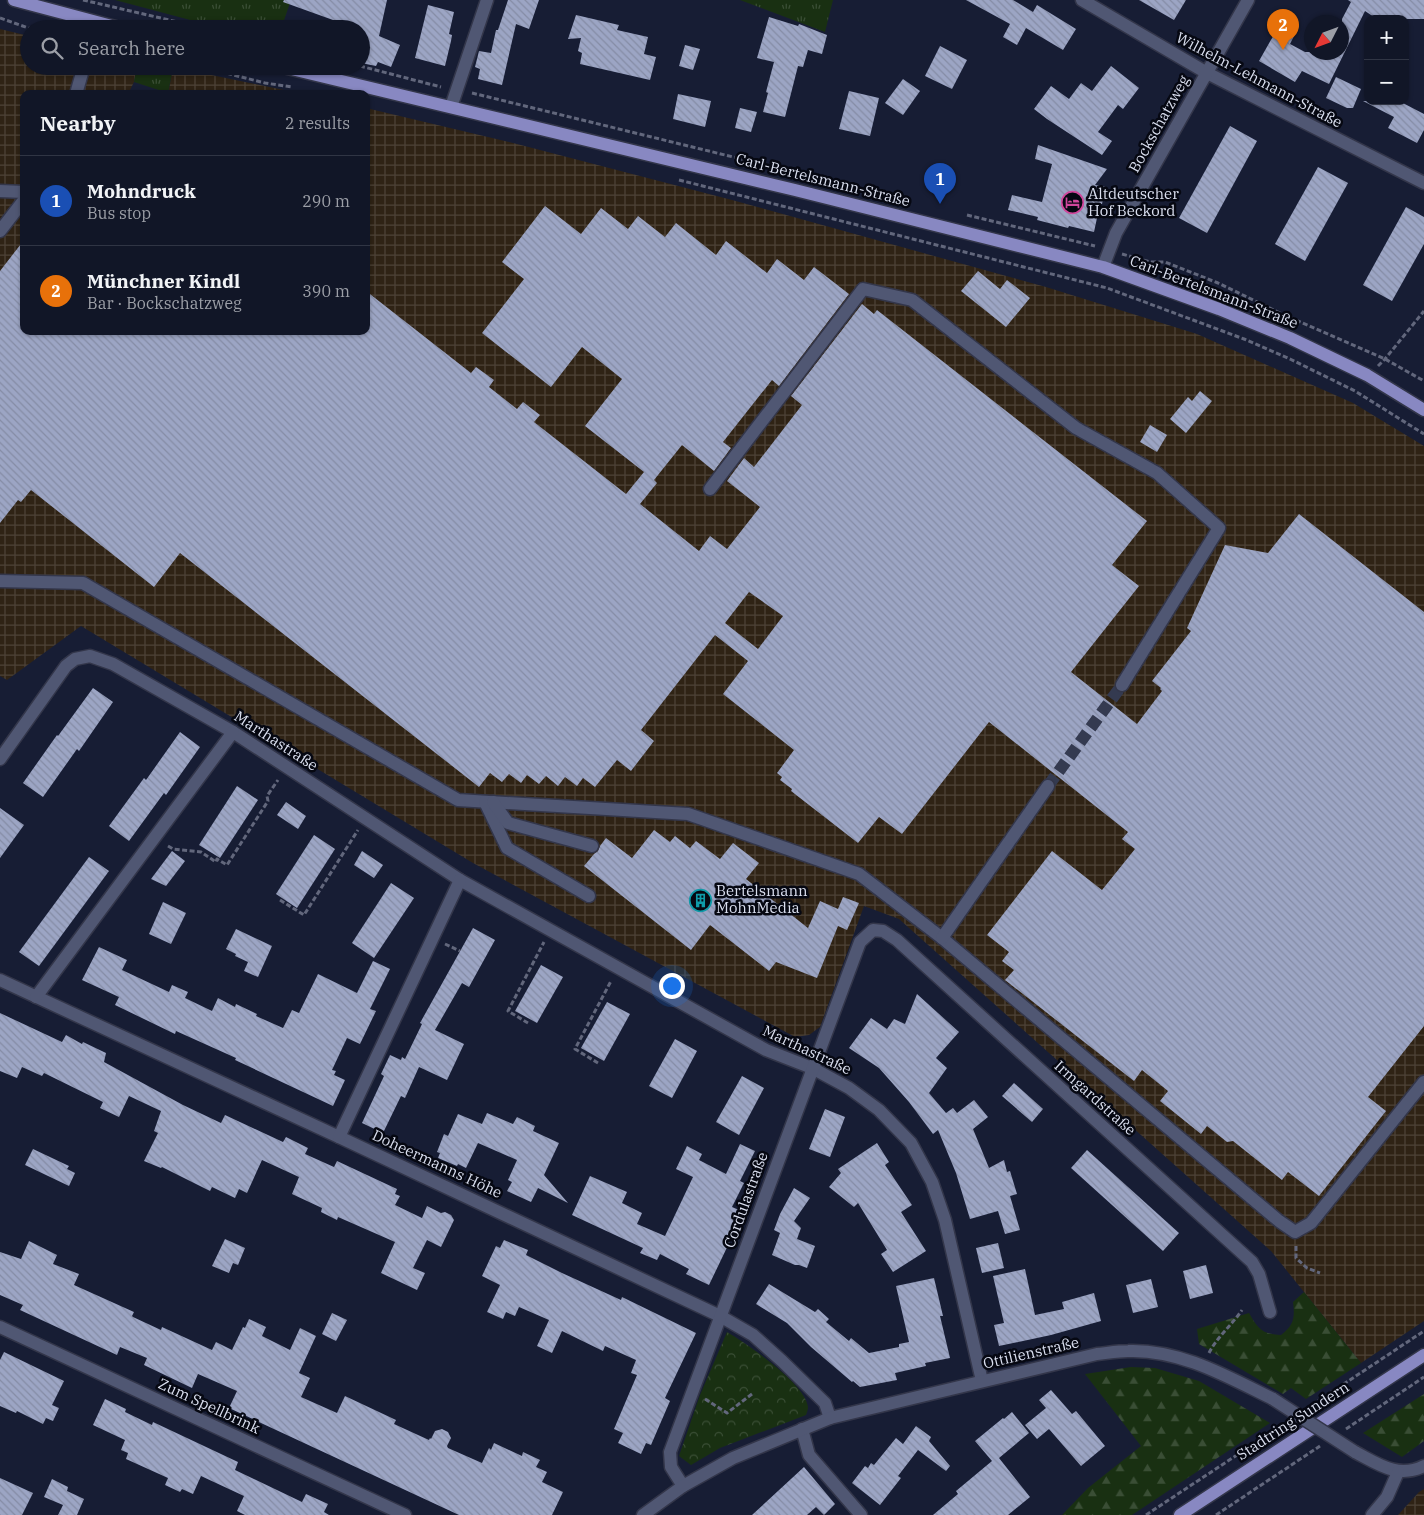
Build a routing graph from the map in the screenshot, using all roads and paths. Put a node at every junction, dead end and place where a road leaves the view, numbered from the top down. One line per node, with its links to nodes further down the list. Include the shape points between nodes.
1 (14, 0): 7 (main road)
2 (83, 0): 8 (path)
3 (487, 0): 17 (street)
4 (1082, 0): 11 (street, Wilhelm-Lehmann-Straße)
5 (1248, 0): 11 (street, Bockschatzweg)
6 (0, 18): 9 (path)
7 (76, 20)
8 (169, 20)
9 (20, 25)
10 (370, 68): 17 (path)
11 (1207, 73): 20 (street, Wilhelm-Lehmann-Straße); 26 (street, Bockschatzweg, via 1116,233)
12 (81, 75): 16 (street)
13 (233, 75): 15 (path)
14 (318, 75): 18 (main road, Carl-Bertelsmann-Straße)
15 (293, 87)
16 (77, 90)
17 (457, 90): 18 (street)
18 (451, 107): 26 (main road, Carl-Bertelsmann-Straße)
19 (679, 180): 31 (path, via 1107,288 1290,359 1356,391)
20 (1424, 183)
21 (0, 191): 22 (street)
22 (20, 192)
23 (20, 205): 24 (street)
24 (0, 231)
25 (1127, 255): 28 (path, via 1150,262 1165,262 1192,272)
26 (1103, 267): 30 (main road, Carl-Bertelsmann-Straße, via 1290,338 1367,375)
27 (1424, 311): 28 (path)
28 (1385, 359): 29 (path)
29 (1424, 381)
30 (1424, 410)
31 (1424, 434)
32 (710, 489): 34 (street, via 863,288 912,300 1076,428 1157,473 1219,528)
33 (0, 581): 39 (street, via 84,582 458,800)
34 (1122, 686)
35 (233, 732): 36 (street, Marthastraße, via 113,664 90,656 76,659 66,666); 37 (street, Marthastraße); 41 (street)
36 (0, 759)
37 (286, 766): 40 (street, Marthastraße); 41 (path, via 267,796 268,801 227,864 218,859 216,862 201,852 172,849)
38 (1048, 786): 48 (street)
39 (489, 802): 42 (street, via 508,823); 44 (street, via 507,848); 48 (street, via 688,814 860,874)
40 (366, 818): 43 (street, Marthastraße); 45 (path, via 304,915)
41 (155, 837): 51 (street)
42 (592, 846)
43 (460, 880): 46 (street, Marthastraße); 56 (street)
44 (589, 896)
45 (280, 900)
46 (551, 930): 49 (street, Marthastraße); 52 (path, via 508,1011)
47 (873, 930): 54 (street, Cordulastraße, via 860,942); 60 (street, Irmgardstraße, via 883,931 897,940 1252,1262 1259,1274)
48 (942, 938): 57 (street)
49 (618, 968): 53 (path, via 575,1049); 54 (street, Marthastraße, via 766,1050)
50 (0, 980): 51 (street, Doheermanns Höhe)
51 (36, 997): 56 (street, Doheermanns Höhe)
52 (528, 1023)
53 (598, 1063)
54 (812, 1068): 61 (street, Cordulastraße); 65 (street, Marthastraße, via 849,1088 879,1110 911,1143 922,1162 945,1220)
55 (1424, 1082): 57 (street, via 1311,1222)
56 (339, 1137): 61 (street, Doheermanns Höhe)
57 (1295, 1232): 58 (path, via 1296,1258 1307,1268)
58 (1320, 1273)
59 (1242, 1310): 64 (path, via 1213,1344)
60 (1270, 1312)
61 (720, 1316): 66 (street, Cordulastraße); 68 (street, Doheermanns Höhe, via 754,1335 825,1403)
62 (0, 1326): 73 (street, Zum Spellbrink)
63 (1424, 1355): 76 (main road, Stadtring Sundern)
64 (1203, 1365): 65 (street, Ottilienstraße, via 1154,1352 1127,1350); 71 (street, Ottilienstraße, bridge, via 1273,1399 1355,1452)
65 (982, 1381): 68 (street, Ottilienstraße)
66 (692, 1391): 67 (path, via 726,1413); 72 (street, Cordulastraße, via 670,1452 671,1468)
67 (752, 1394)
68 (830, 1418): 69 (street, Ottilienstraße)
69 (802, 1429): 72 (street, Ottilienstraße, via 733,1458); 75 (street, via 809,1455)
70 (1424, 1466): 71 (street, via 1415,1471)
71 (1398, 1472): 77 (street, via 1387,1497)
72 (683, 1486): 74 (street, Ottilienstraße)
73 (405, 1515)
74 (643, 1515)
75 (861, 1515)
76 (1180, 1515)
77 (1372, 1515)

